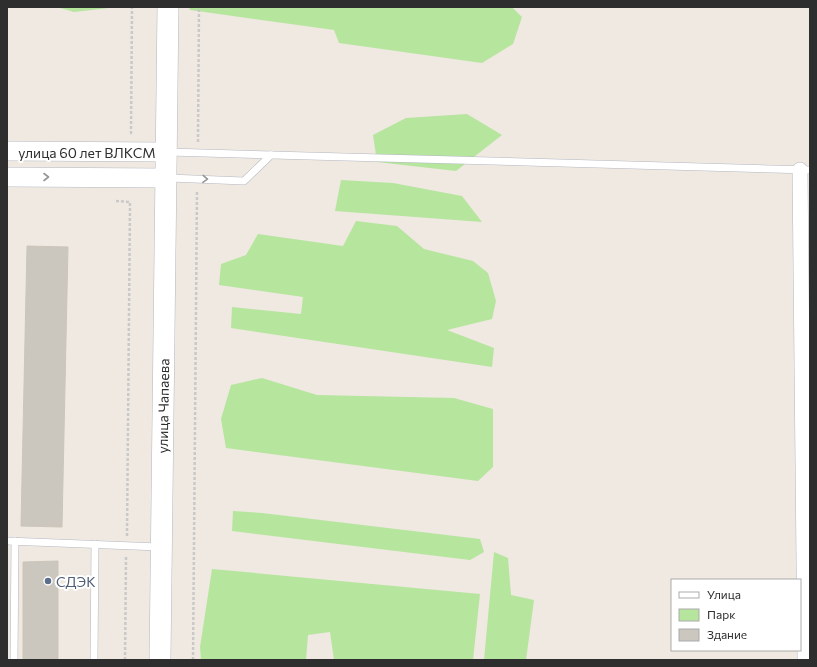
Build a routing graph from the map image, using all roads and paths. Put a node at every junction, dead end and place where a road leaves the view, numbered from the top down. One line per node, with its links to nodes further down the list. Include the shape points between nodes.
1 (132, 7): 4 (path)
2 (168, 7): 6 (main road, улица Чапаева)
3 (199, 7): 7 (path)
4 (131, 133)
5 (7, 151): 6 (street, улица 60 лет ВЛКСМ)
6 (166, 152): 7 (lane); 11 (main road, улица Чапаева)
7 (198, 152): 8 (lane)
8 (271, 155): 9 (lane); 12 (lane, one-way to 8, via 244,181)
9 (805, 170): 24 (street)
10 (7, 177): 11 (street, улица 60 лет ВЛКСМ, one-way to 11)
11 (166, 178): 12 (lane); 18 (main road, улица Чапаева)
12 (198, 179): 23 (path)
13 (116, 201): 17 (path, via 130,202)
14 (7, 540): 15 (lane)
15 (15, 541): 16 (lane); 19 (lane)
16 (94, 544): 17 (lane); 20 (lane)
17 (127, 545): 18 (lane); 21 (path)
18 (161, 547): 22 (main road, улица Чапаева)
19 (14, 660)
20 (94, 660)
21 (125, 660)
22 (160, 660)
23 (192, 660)
24 (805, 660)

